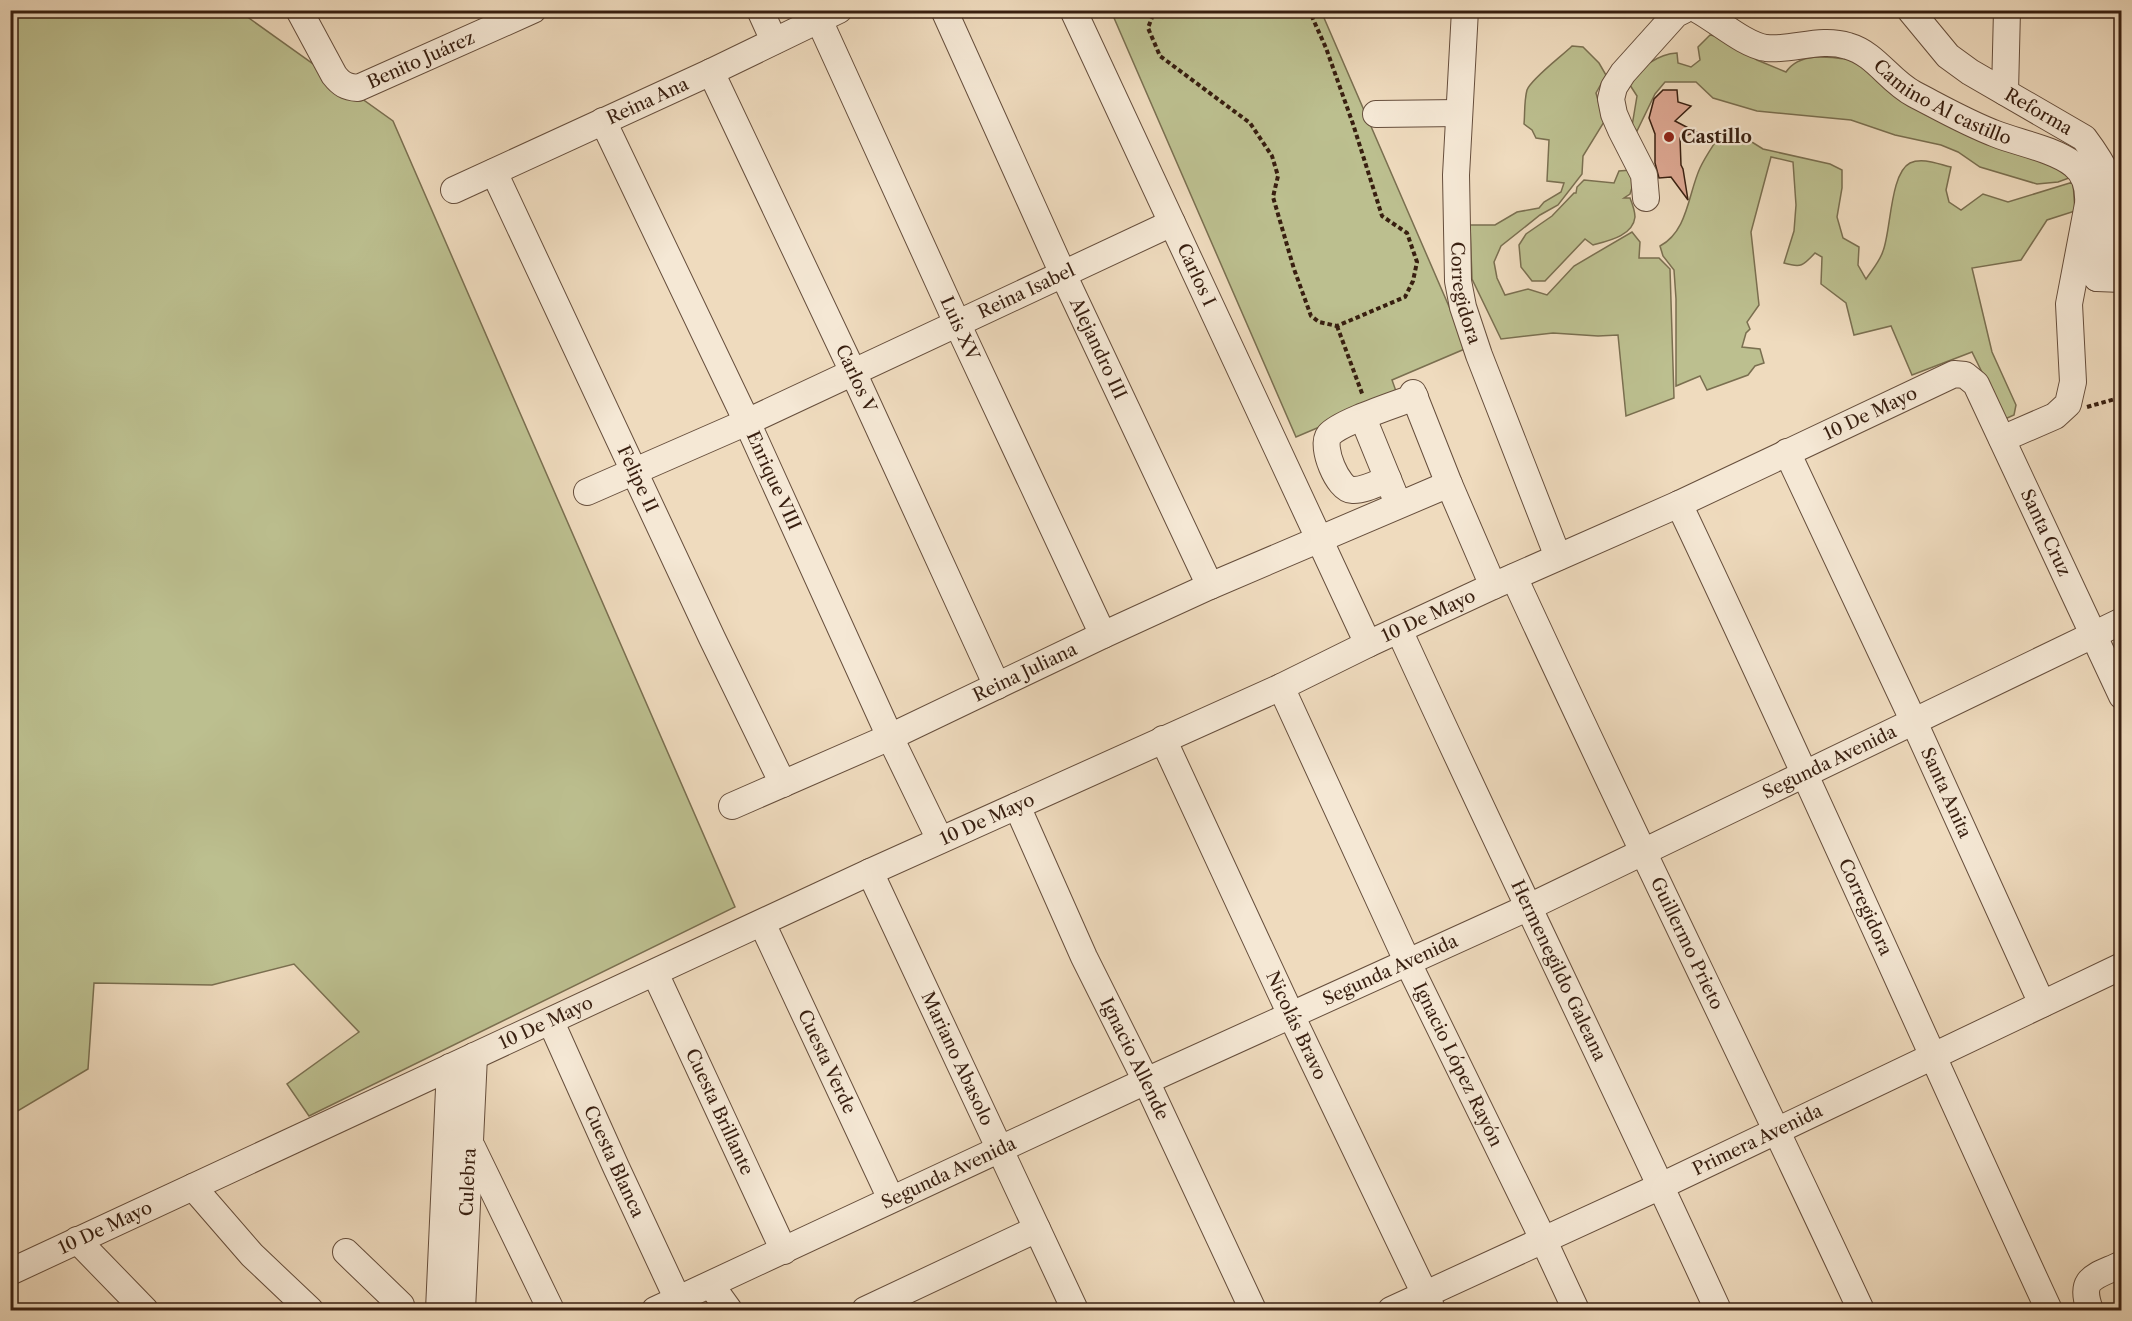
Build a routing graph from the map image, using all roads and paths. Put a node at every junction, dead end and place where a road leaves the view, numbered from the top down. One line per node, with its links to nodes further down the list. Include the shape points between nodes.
1 (299, 10): 2 (street, Benito Juárez, via 334,75 341,84 358,88)
2 (533, 10)
3 (760, 10): 14 (street)
4 (944, 10): 24 (street, Alejandro III)
5 (1073, 10): 23 (street, Carlos I)
6 (1158, 10): 28 (path, via 1148,27 1160,56 1250,123 1272,156 1278,176 1274,197 1311,316)
7 (1309, 10): 28 (path, via 1326,48 1382,216 1407,233 1417,262 1405,297)
8 (1465, 10): 17 (street, Corregidora)
9 (1684, 10): 22 (street, via 1623,73 1611,99 1620,130 1644,175)
10 (1698, 10): 26 (street, Camino Al castillo, via 1755,45 1767,48 1830,42 1862,51 1903,87 1928,102 1994,133 2071,162 2084,176 2089,190)
11 (1910, 10): 16 (street, Reforma, via 1948,56)
12 (2007, 10): 16 (street)
13 (829, 15): 14 (street, Reina Ana); 27 (street, Luis XV)
14 (774, 41): 15 (street, Reina Ana)
15 (711, 72): 19 (street, Reina Ana); 29 (street, Carlos V)
16 (2006, 92): 25 (street, Reforma, via 2084,138 2096,153 2109,180 2111,200 2104,251)
17 (1459, 113): 18 (street); 42 (street, Corregidora, via 1456,254 1463,307)
18 (1376, 114)
19 (603, 121): 20 (street, Reina Ana); 32 (street, Enrique VIII)
20 (494, 172): 21 (street, Reina Ana); 35 (street, Felipe II)
21 (454, 190)
22 (1646, 198)
23 (1172, 223): 24 (street, Reina Isabel); 41 (street, Carlos I)
24 (1063, 274): 27 (street, Reina Isabel); 44 (street, Alejandro III)
25 (2113, 277): 26 (street)
26 (2072, 282): 33 (street, via 2069,304 2073,382 2068,404 2055,416)
27 (957, 322): 29 (street, Reina Isabel); 47 (street, Luis XV)
28 (1337, 327): 31 (path)
29 (853, 372): 32 (street, Reina Isabel); 50 (street, Carlos V)
30 (1965, 375): 33 (street, Santa Cruz, via 1976,384); 34 (street, 10 De Mayo, via 1954,374 1936,381)
31 (1366, 416): 36 (street); 36 (street, via 1329,436 1327,451 1338,479 1350,491); 37 (street, Guillermo Prieto, via 1414,395)
32 (747, 422): 35 (street, Reina Isabel); 54 (street, Enrique VIII)
33 (2002, 439): 48 (street, Santa Cruz)
34 (1787, 452): 39 (street, 10 De Mayo); 53 (street, Santa Anita)
35 (635, 471): 38 (street, Reina Isabel); 57 (street, Felipe II)
36 (1388, 479): 40 (street)
37 (1449, 484): 40 (street, Reina Juliana); 43 (street, Guillermo Prieto)
38 (587, 492)
39 (1679, 504): 42 (street, 10 De Mayo); 56 (street, Corregidora)
40 (1399, 505): 41 (street, Reina Juliana)
41 (1319, 539): 44 (street, Reina Juliana); 49 (street, Carlos I)
42 (1558, 557): 43 (street, 10 De Mayo)
43 (1504, 582): 46 (street, 10 De Mayo); 61 (street, Guillermo Prieto)
44 (1210, 586): 47 (street, Reina Juliana)
45 (2121, 621): 48 (street, Segunda Avenida)
46 (1399, 630): 49 (street, 10 De Mayo); 63 (street, Hermenegildo Galeana)
47 (1103, 635): 50 (street, Reina Juliana)
48 (2092, 635): 52 (street, Santa Cruz); 53 (street, Segunda Avenida)
49 (1368, 644): 51 (street, 10 De Mayo)
50 (997, 686): 54 (street, Reina Juliana)
51 (1281, 687): 55 (street, 10 De Mayo); 65 (street, Ignacio López Rayón)
52 (2121, 696)
53 (1914, 723): 56 (street, Segunda Avenida); 68 (street, Santa Anita)
54 (890, 737): 57 (street, Reina Juliana); 60 (street, Enrique VIII)
55 (1164, 739): 59 (street, 10 De Mayo); 69 (street, Nicolás Bravo)
56 (1804, 776): 61 (street, Segunda Avenida); 71 (street, Corregidora)
57 (783, 784): 58 (street, Reina Juliana)
58 (732, 806)
59 (1017, 806): 60 (street, 10 De Mayo); 74 (street, Ignacio Allende, via 1084,957)
60 (940, 840): 62 (street, 10 De Mayo)
61 (1644, 851): 63 (street, Segunda Avenida); 75 (street, Guillermo Prieto)
62 (870, 872): 64 (street, 10 De Mayo); 77 (street, Mariano Abasolo)
63 (1529, 907): 65 (street, Segunda Avenida); 78 (street, Hermenegildo Galeana)
64 (762, 923): 67 (street, 10 De Mayo); 80 (street, Cuesta Verde)
65 (1408, 963): 69 (street, Segunda Avenida); 82 (street, Ignacio López Rayón)
66 (2121, 966): 68 (street, Primera Avenida)
67 (655, 973): 70 (street, 10 De Mayo); 84 (street, Cuesta Brillante)
68 (2042, 1004): 71 (street, Primera Avenida)
69 (1290, 1015): 74 (street, Segunda Avenida); 91 (street, Nicolás Bravo)
70 (551, 1022): 72 (street, 10 De Mayo); 90 (street, Cuesta Blanca)
71 (1934, 1055): 75 (street, Primera Avenida); 106 (street, Corregidora)
72 (474, 1056): 73 (street, 10 De Mayo); 76 (street, Culebra)
73 (450, 1067): 79 (street, 10 De Mayo); 89 (street, Culebra)
74 (1146, 1081): 77 (street, Segunda Avenida); 101 (street, Ignacio Allende)
75 (1776, 1130): 78 (street, Primera Avenida); 105 (street, Guillermo Prieto)
76 (470, 1144): 95 (street, Culebra); 96 (street)
77 (1000, 1151): 80 (street, Segunda Avenida); 81 (street, Mariano Abasolo)
78 (1661, 1186): 82 (street, Primera Avenida); 104 (street, Hermenegildo Galeana)
79 (193, 1187): 83 (street, 10 De Mayo); 94 (street, via 252,1255)
80 (891, 1199): 84 (street, Segunda Avenida)
81 (1037, 1229): 99 (street); 100 (street, Mariano Abasolo)
82 (1543, 1239): 91 (street, Primera Avenida); 103 (street, Ignacio López Rayón)
83 (77, 1240): 87 (street, 10 De Mayo); 93 (street)
84 (784, 1251): 88 (street, Segunda Avenida)
85 (346, 1252): 92 (street)
86 (2121, 1264): 107 (street, via 2089,1281 2085,1295)
87 (10, 1272)
88 (711, 1285): 90 (street, Segunda Avenida); 98 (street)
89 (440, 1298): 92 (street)
90 (678, 1300): 97 (street, Segunda Avenida)
91 (1429, 1302): 102 (street, Primera Avenida)
92 (395, 1308)
93 (145, 1311)
94 (310, 1311)
95 (462, 1311)
96 (552, 1311)
97 (655, 1311)
98 (729, 1311)
99 (865, 1311)
100 (1075, 1311)
101 (1253, 1311)
102 (1391, 1311)
103 (1576, 1311)
104 (1718, 1311)
105 (1861, 1311)
106 (2049, 1311)
107 (2090, 1311)

